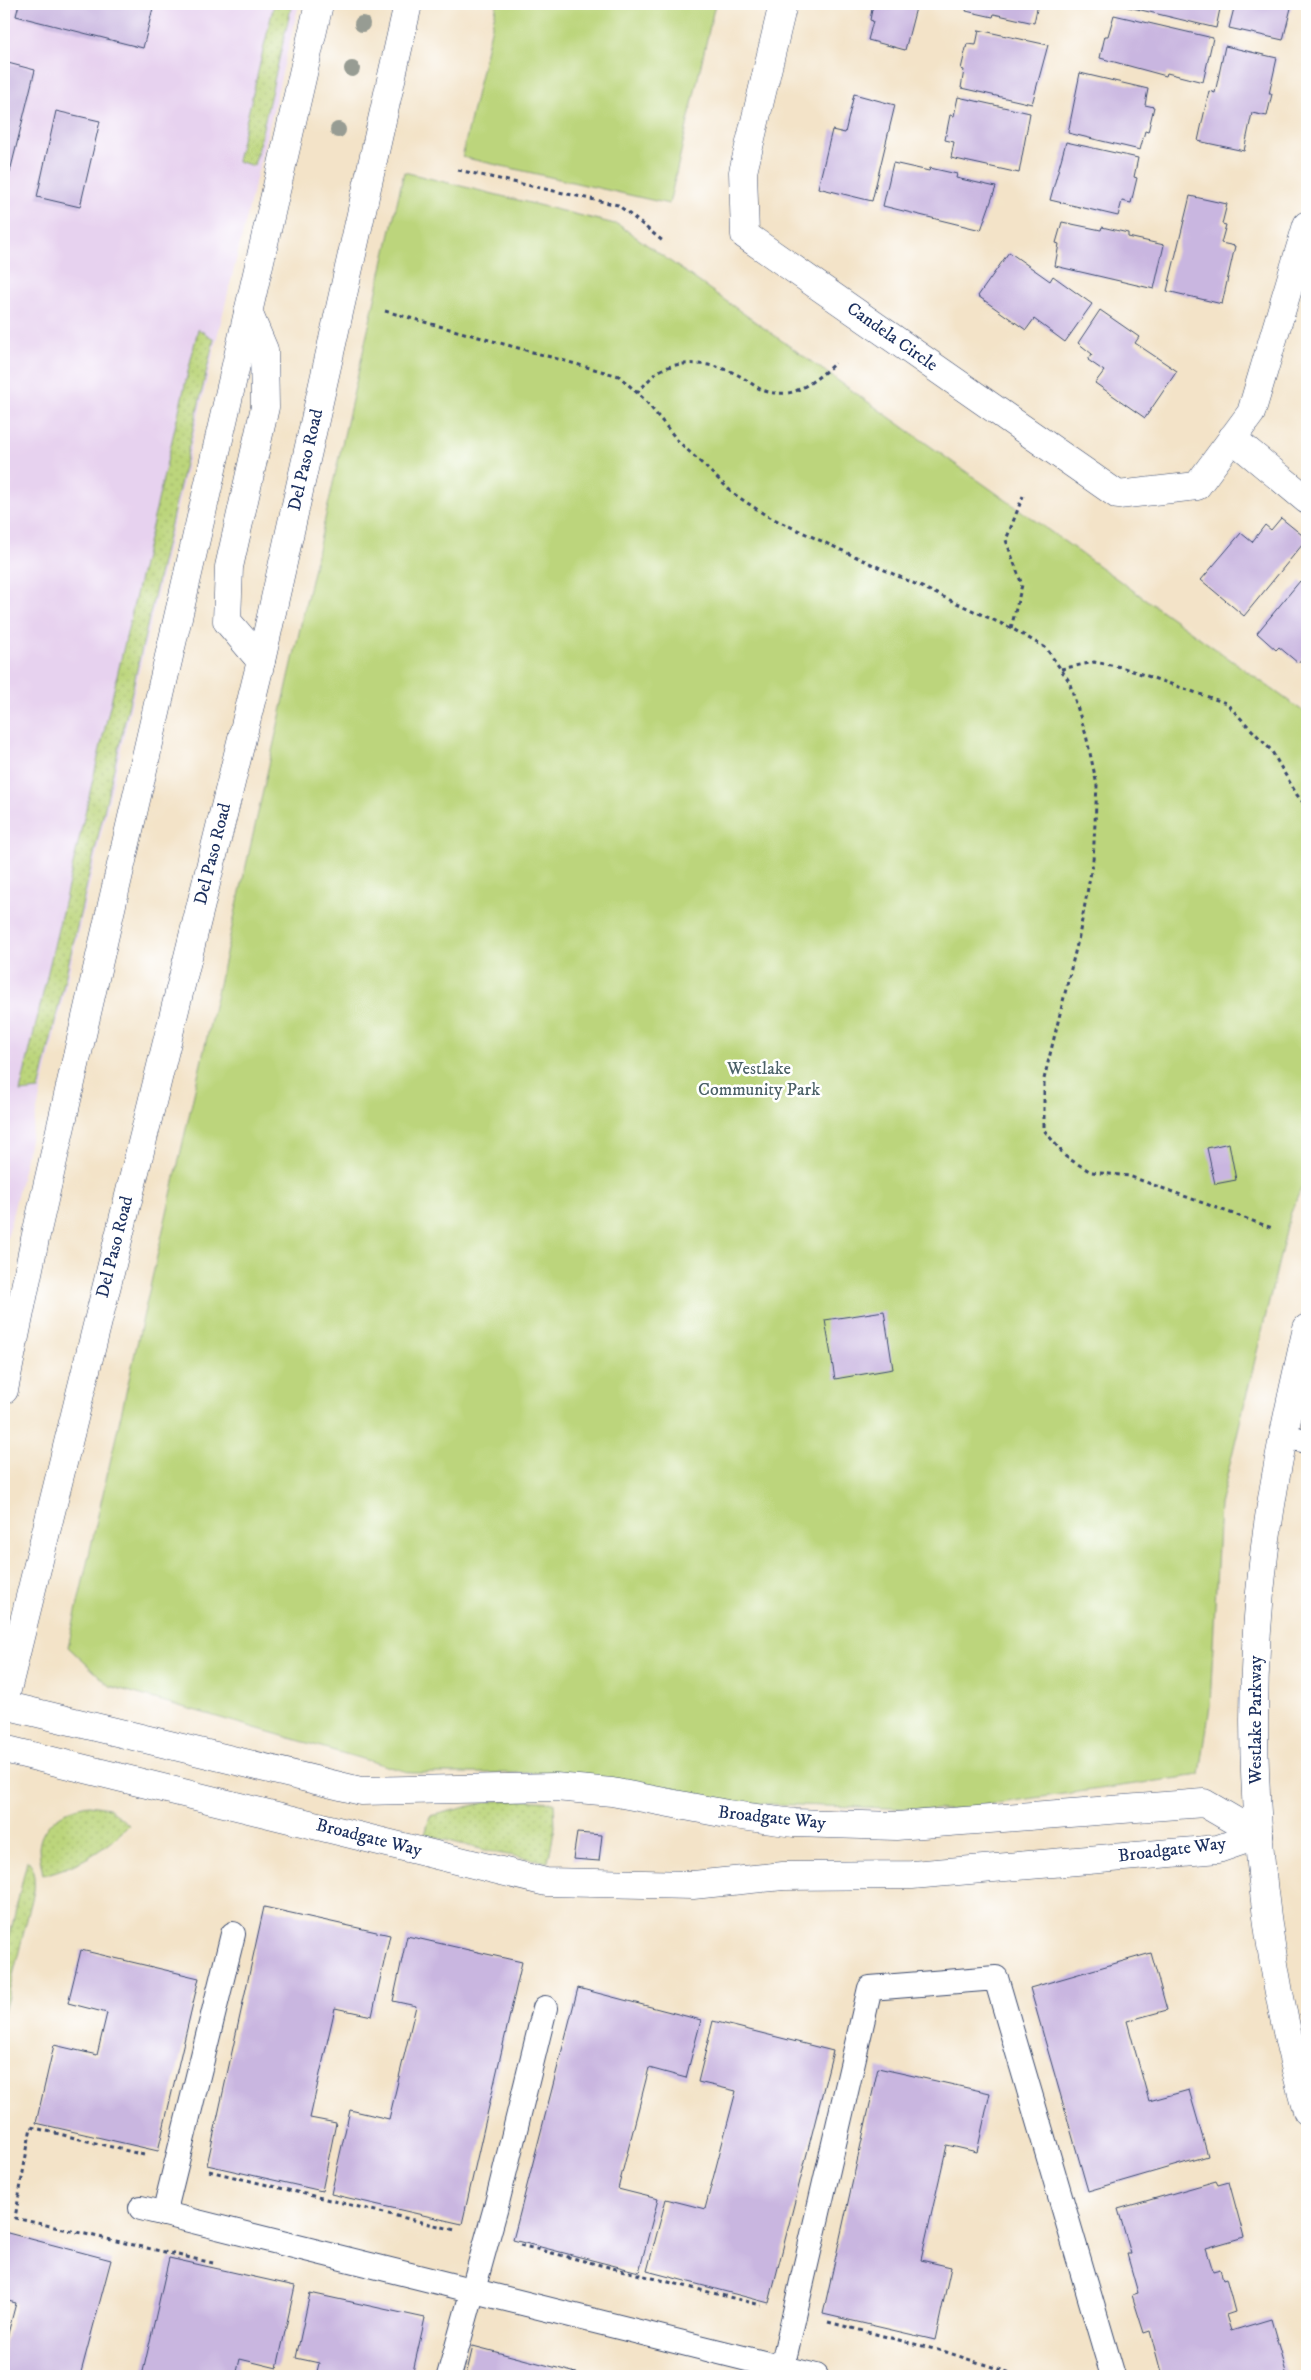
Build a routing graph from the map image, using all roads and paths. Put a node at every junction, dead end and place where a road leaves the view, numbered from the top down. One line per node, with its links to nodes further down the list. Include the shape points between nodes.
1 (319, 4): 8 (street)
2 (408, 4): 15 (street, Del Paso Road)
3 (783, 4): 11 (street, Candela Circle, via 743,172 745,235 1118,495 1197,486)
4 (458, 170): 6 (path, via 618,205)
5 (1307, 225): 11 (street, Candela Circle, via 1251,412)
6 (664, 242)
7 (385, 311): 10 (path, via 619,376)
8 (248, 312): 15 (street, via 264,350 265,408 229,567 227,621); 20 (street, via 35,1239)
9 (835, 363): 10 (path, via 815,380 788,394 759,391 734,373 703,364 678,364 659,372)
10 (637, 393): 14 (path, via 678,441 734,494 768,516)
11 (1232, 438): 13 (street)
12 (1023, 496): 14 (path, via 1006,540 1022,585)
13 (1307, 500)
14 (1011, 628): 16 (path, via 1046,648)
15 (260, 660): 22 (street, Del Paso Road)
16 (1061, 669): 17 (path, via 1094,662 1121,667 1226,703 1271,750 1296,795); 18 (path, via 1069,681 1086,735 1097,785 1093,861 1079,936 1044,1079 1044,1130 1066,1157 1091,1172 1129,1176)
17 (1307, 807)
18 (1272, 1228)
19 (1307, 1328): 21 (street, Westlake Parkway)
20 (4, 1390)
21 (1295, 1438): 24 (street, Westlake Parkway, via 1264,1555 1256,1659)
22 (4, 1703): 24 (street, Broadgate Way, via 361,1791 555,1787 612,1792 794,1823 896,1826 1204,1803)
23 (4, 1749): 24 (street, Broadgate Way, via 546,1882 693,1885 783,1876 912,1875 1218,1849)
24 (1259, 1835): 27 (street, Westlake Parkway, via 1275,1971)
25 (233, 1934): 29 (lane)
26 (544, 2008): 30 (lane)
27 (1307, 2112)
28 (141, 2208): 29 (lane)
29 (164, 2214): 30 (lane)
30 (473, 2290): 31 (lane); 32 (lane)
31 (782, 2368): 33 (lane); 34 (lane, via 870,1988 996,1978)
32 (449, 2376)
33 (816, 2376)
34 (1113, 2376)

